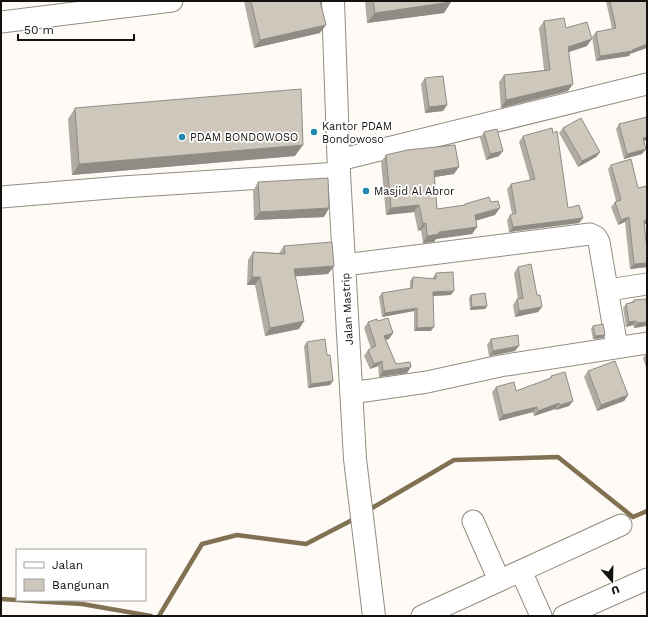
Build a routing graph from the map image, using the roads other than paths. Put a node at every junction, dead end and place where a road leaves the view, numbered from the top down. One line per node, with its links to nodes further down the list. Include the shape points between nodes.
1 (172, 1): 3 (street)
2 (334, 1): 6 (main road, Jalan Mastrip)
3 (56, 8): 4 (street)
4 (1, 22)
5 (647, 84): 6 (street)
6 (339, 166): 7 (street); 8 (main road, Jalan Mastrip)
7 (1, 197)
8 (344, 265): 10 (street, via 590,234 599,242); 13 (main road, Jalan Mastrip)
9 (647, 284): 10 (street)
10 (608, 290): 12 (street)
11 (647, 342): 12 (street)
12 (617, 347): 13 (street, via 500,366 427,382)
13 (351, 393): 19 (main road, Jalan Mastrip, via 355,459)
14 (474, 521): 18 (street)
15 (621, 525): 16 (street)
16 (521, 571): 18 (street); 21 (street)
17 (647, 579): 22 (street)
18 (499, 580): 20 (street)
19 (374, 616)
20 (422, 616)
21 (541, 616)
22 (564, 616)

